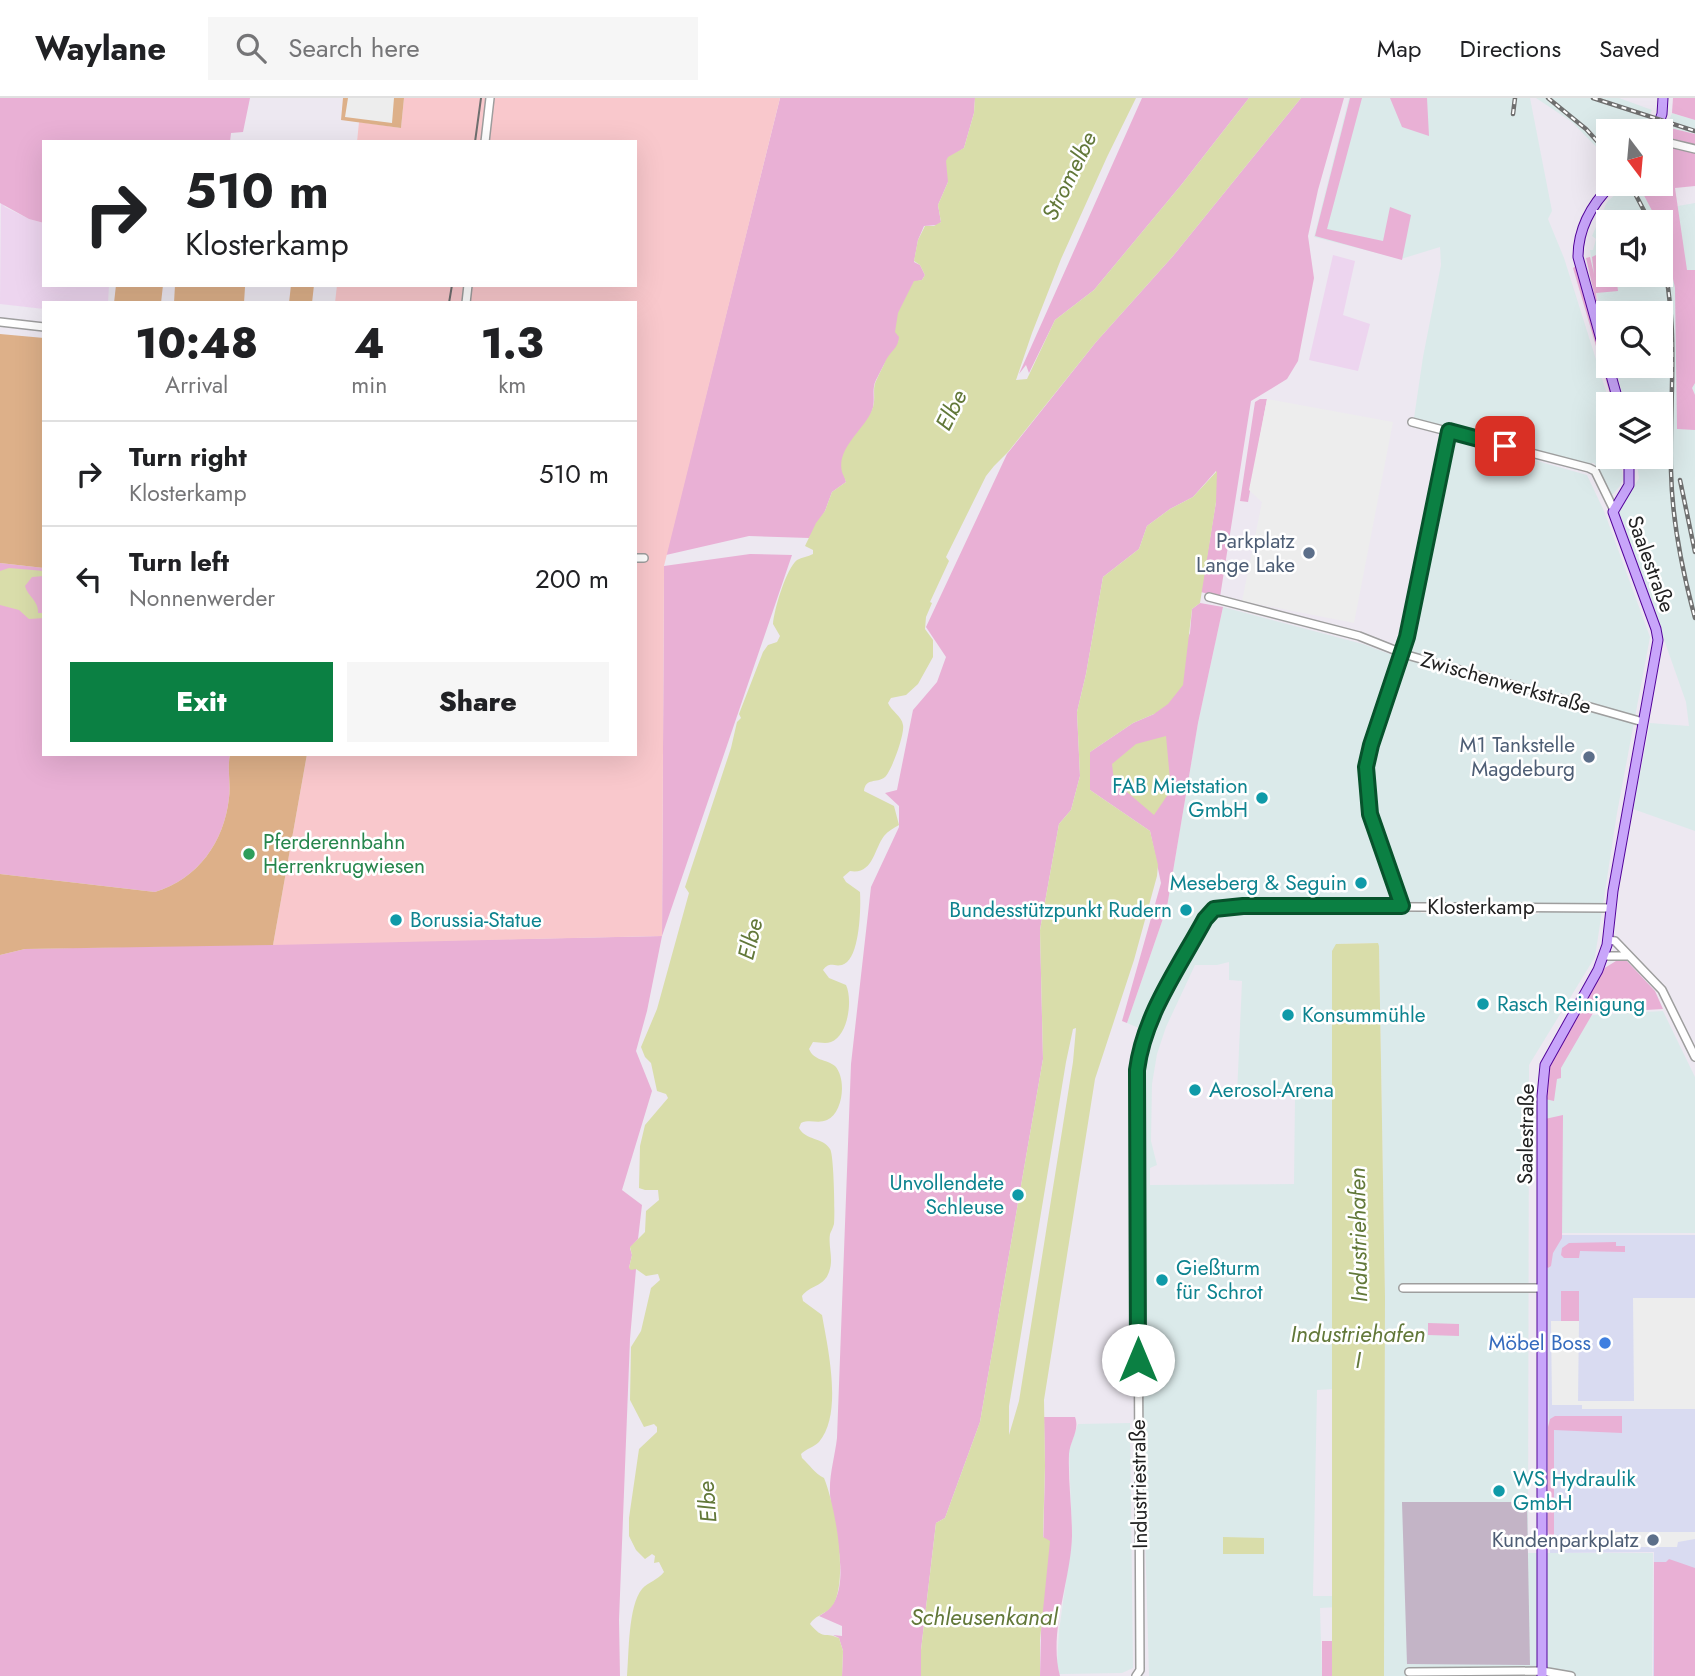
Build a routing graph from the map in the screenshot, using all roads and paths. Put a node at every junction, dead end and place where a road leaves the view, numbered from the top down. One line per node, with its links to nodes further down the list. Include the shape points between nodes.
1 (490, 98): 4 (street)
2 (1663, 98): 3 (main road)
3 (1660, 119)
4 (485, 140)
5 (1673, 144): 6 (street)
6 (1695, 149)
7 (1602, 196): 10 (main road, via 1581,231 1578,257)
8 (0, 322): 9 (street)
9 (42, 327)
10 (1616, 392)
11 (1412, 422): 12 (street)
12 (1449, 431): 14 (street, via 1595,471); 16 (street)
13 (1629, 469): 14 (main road, Saalestraße, via 1629,485)
14 (1614, 508): 17 (main road, Saalestraße, via 1658,636)
15 (1209, 597): 16 (street, Zwischenwerkstraße, via 1363,637)
16 (1402, 653): 17 (street, Zwischenwerkstraße); 19 (street, via 1371,745 1366,778 1373,825)
17 (1643, 722): 20 (main road, Saalestraße)
18 (1225, 906): 19 (street, Klosterkamp); 28 (street, Industriestraße, via 1208,914 1153,1014 1137,1070)
19 (1402, 906): 20 (street, Klosterkamp)
20 (1611, 908): 21 (main road, Saalestraße)
21 (1608, 940): 22 (main road, Saalestraße); 23 (street)
22 (1604, 956): 23 (street); 26 (main road, Saalestraße, via 1545,1065)
23 (1628, 957): 24 (street, via 1662,990)
24 (1695, 1057)
25 (1403, 1288): 26 (street)
26 (1542, 1288): 29 (main road, Saalestraße)
27 (1409, 1672): 29 (street)
28 (1138, 1673)
29 (1542, 1674): 30 (street)
30 (1571, 1676)

